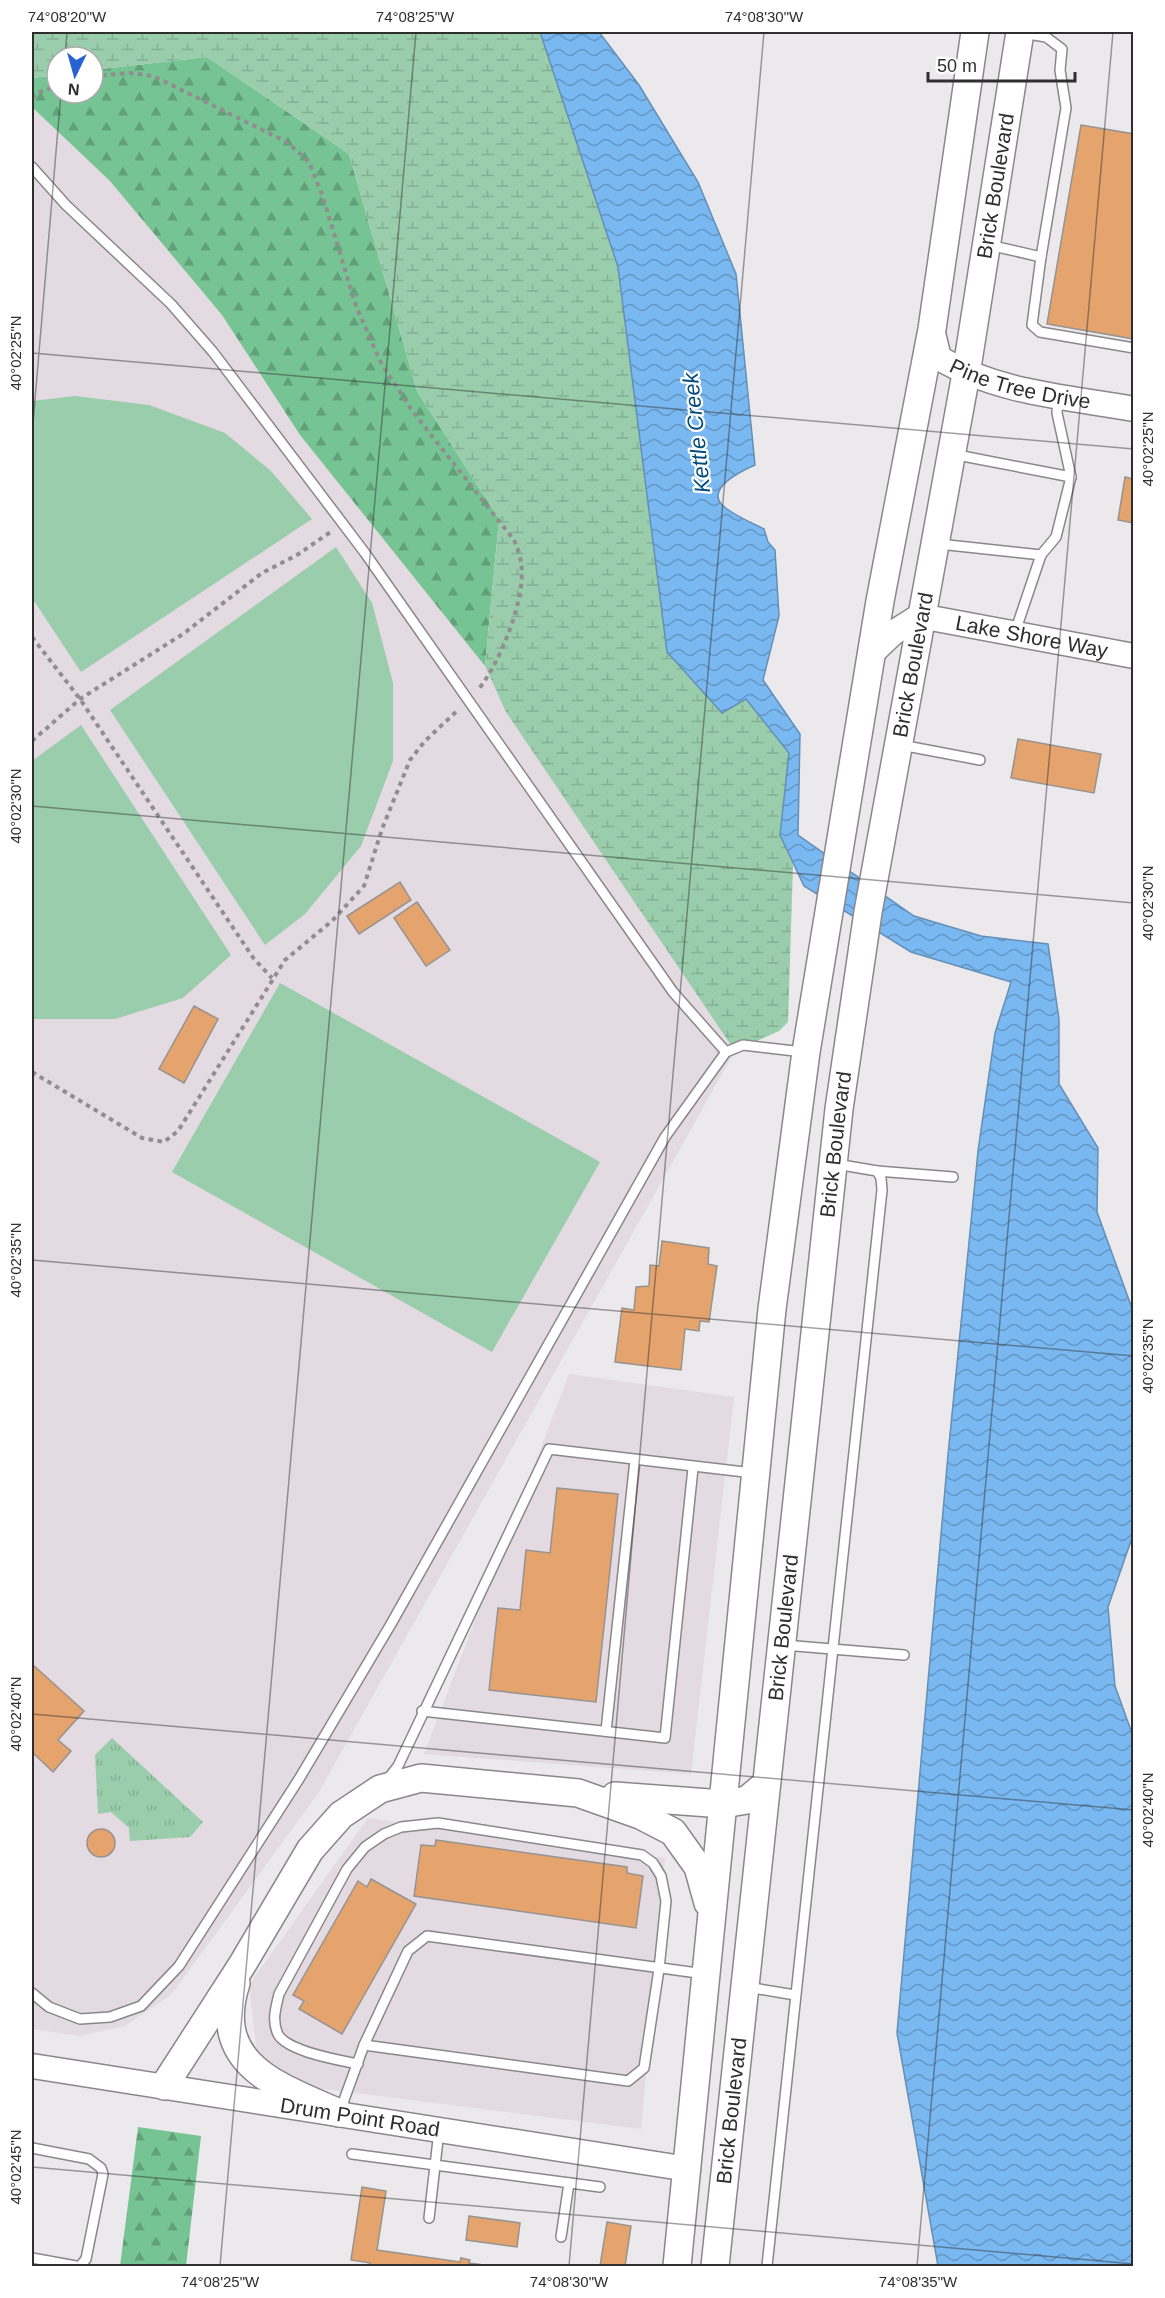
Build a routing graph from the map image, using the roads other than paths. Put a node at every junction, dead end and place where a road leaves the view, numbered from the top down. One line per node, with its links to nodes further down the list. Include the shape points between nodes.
1 (975, 32): 6 (main road, Brick Boulevard)
2 (1020, 32): 4 (main road, Brick Boulevard); 5 (lane, via 1046,37 1062,49 1060,70 1066,108)
3 (32, 166): 21 (lane, via 66,205 171,304 213,352 342,524 672,992)
4 (986, 244): 5 (lane); 8 (main road, Brick Boulevard)
5 (1041, 257): 7 (lane, via 1032,325 1040,332)
6 (932, 329): 8 (street, Pine Tree Drive, via 939,358); 17 (main road, Brick Boulevard)
7 (1134, 348)
8 (966, 374): 9 (street, Pine Tree Drive, via 1000,386); 11 (main road, Brick Boulevard)
9 (1058, 396): 10 (street, Pine Tree Drive); 12 (lane, via 1057,413)
10 (1134, 409)
11 (951, 454): 12 (lane); 13 (main road, Brick Boulevard)
12 (1071, 477): 14 (lane, via 1056,537)
13 (934, 544): 14 (lane); 15 (main road, Brick Boulevard)
14 (1041, 555): 16 (lane)
15 (920, 616): 16 (street, Lake Shore Way); 17 (street, via 893,633); 19 (main road, Brick Boulevard)
16 (1015, 634): 18 (street, Lake Shore Way)
17 (871, 654): 22 (main road, Brick Boulevard)
18 (1134, 656)
19 (898, 744): 20 (lane); 23 (main road, Brick Boulevard, via 862,953)
20 (981, 760)
21 (726, 1052): 22 (lane, via 743,1045); 43 (lane, via 665,1137 391,1624 299,1779 179,1966 141,2006 110,2017 80,2019 49,2007)
22 (806, 1052): 28 (main road, Brick Boulevard, via 772,1308)
23 (833, 1163): 24 (lane); 29 (main road, Brick Boulevard)
24 (877, 1171): 25 (lane); 30 (lane, via 882,1190)
25 (953, 1177)
26 (634, 1460): 27 (lane); 32 (lane, via 549,1449); 33 (lane)
27 (693, 1468): 28 (lane); 33 (lane, via 665,1738)
28 (756, 1474): 37 (main road, Brick Boulevard)
29 (781, 1645): 30 (lane); 34 (main road, Brick Boulevard)
30 (832, 1648): 31 (lane); 44 (lane)
31 (904, 1654)
32 (422, 1711): 33 (lane); 35 (lane, via 398,1766)
33 (606, 1731)
34 (766, 1784): 37 (main road, via 747,1800); 42 (main road, Brick Boulevard)
35 (380, 1789): 36 (main road, via 422,1778); 39 (main road, via 341,1815 310,1850)
36 (578, 1793): 37 (main road); 38 (main road, via 640,1815 673,1832 698,1868)
37 (723, 1804): 38 (main road, Brick Boulevard)
38 (712, 1916): 41 (main road, Brick Boulevard)
39 (242, 1965): 48 (main road); 49 (main road, via 229,2006 230,2036 246,2059 273,2084)
40 (659, 1969): 41 (lane); 45 (lane, via 427,1936 408,1951); 45 (lane, via 644,2068 628,2081); 46 (lane, via 665,1890 653,1863 642,1855 438,1823 401,1827 365,1847 347,1869 279,1994 274,2016 277,2034 287,2043 320,2056)
41 (706, 1974): 54 (main road, Brick Boulevard)
42 (745, 1986): 44 (lane); 58 (main road, Brick Boulevard)
43 (32, 1993)
44 (795, 1995): 64 (lane)
45 (364, 2045): 46 (lane)
46 (358, 2064): 49 (lane)
47 (32, 2066): 48 (street, Drum Point Road)
48 (164, 2086): 49 (street, Drum Point Road)
49 (339, 2113): 50 (street, Drum Point Road)
50 (440, 2128): 53 (lane); 54 (street, Drum Point Road)
51 (32, 2148): 61 (lane, via 89,2160 101,2168 86,2259)
52 (352, 2154): 53 (lane)
53 (435, 2165): 55 (lane); 57 (lane)
54 (688, 2169): 58 (main road); 62 (main road, Brick Boulevard)
55 (569, 2183): 56 (lane); 59 (lane)
56 (600, 2187)
57 (429, 2218)
58 (719, 2224): 63 (main road, Brick Boulevard)
59 (561, 2237)
60 (32, 2258): 61 (lane)
61 (78, 2266)
62 (677, 2266)
63 (715, 2266)
64 (767, 2266)

